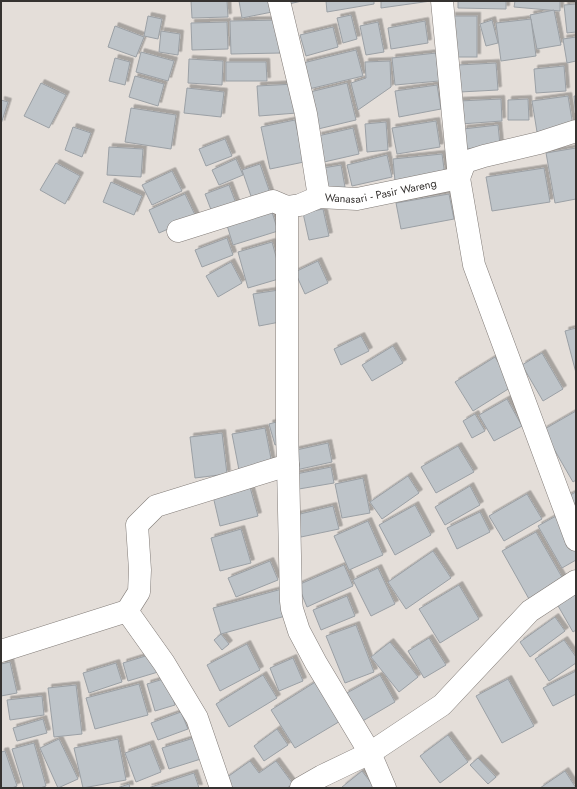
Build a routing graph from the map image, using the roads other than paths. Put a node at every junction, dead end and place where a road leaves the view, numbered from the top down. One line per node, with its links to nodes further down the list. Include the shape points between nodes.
1 (279, 1): 5 (street, via 306,114)
2 (442, 1): 4 (street)
3 (576, 131): 4 (street, via 539,144 465,162)
4 (459, 178): 5 (street, Wanasari - Pasir Wareng, via 356,199); 9 (street, via 474,265)
5 (319, 197): 6 (street, Wanasari - Pasir Wareng)
6 (287, 207): 7 (street, Wanasari - Pasir Wareng, via 273,201); 8 (street)
7 (178, 231)
8 (288, 466): 11 (street, via 150,510 137,525 139,592); 13 (street, via 292,609 299,631 316,663)
9 (576, 540)
10 (576, 581): 13 (street, via 530,611 442,705)
11 (127, 611): 12 (street); 14 (street, via 164,663 197,718)
12 (1, 651)
13 (370, 752): 15 (street); 16 (street)
14 (221, 788)
15 (301, 788)
16 (385, 788)

